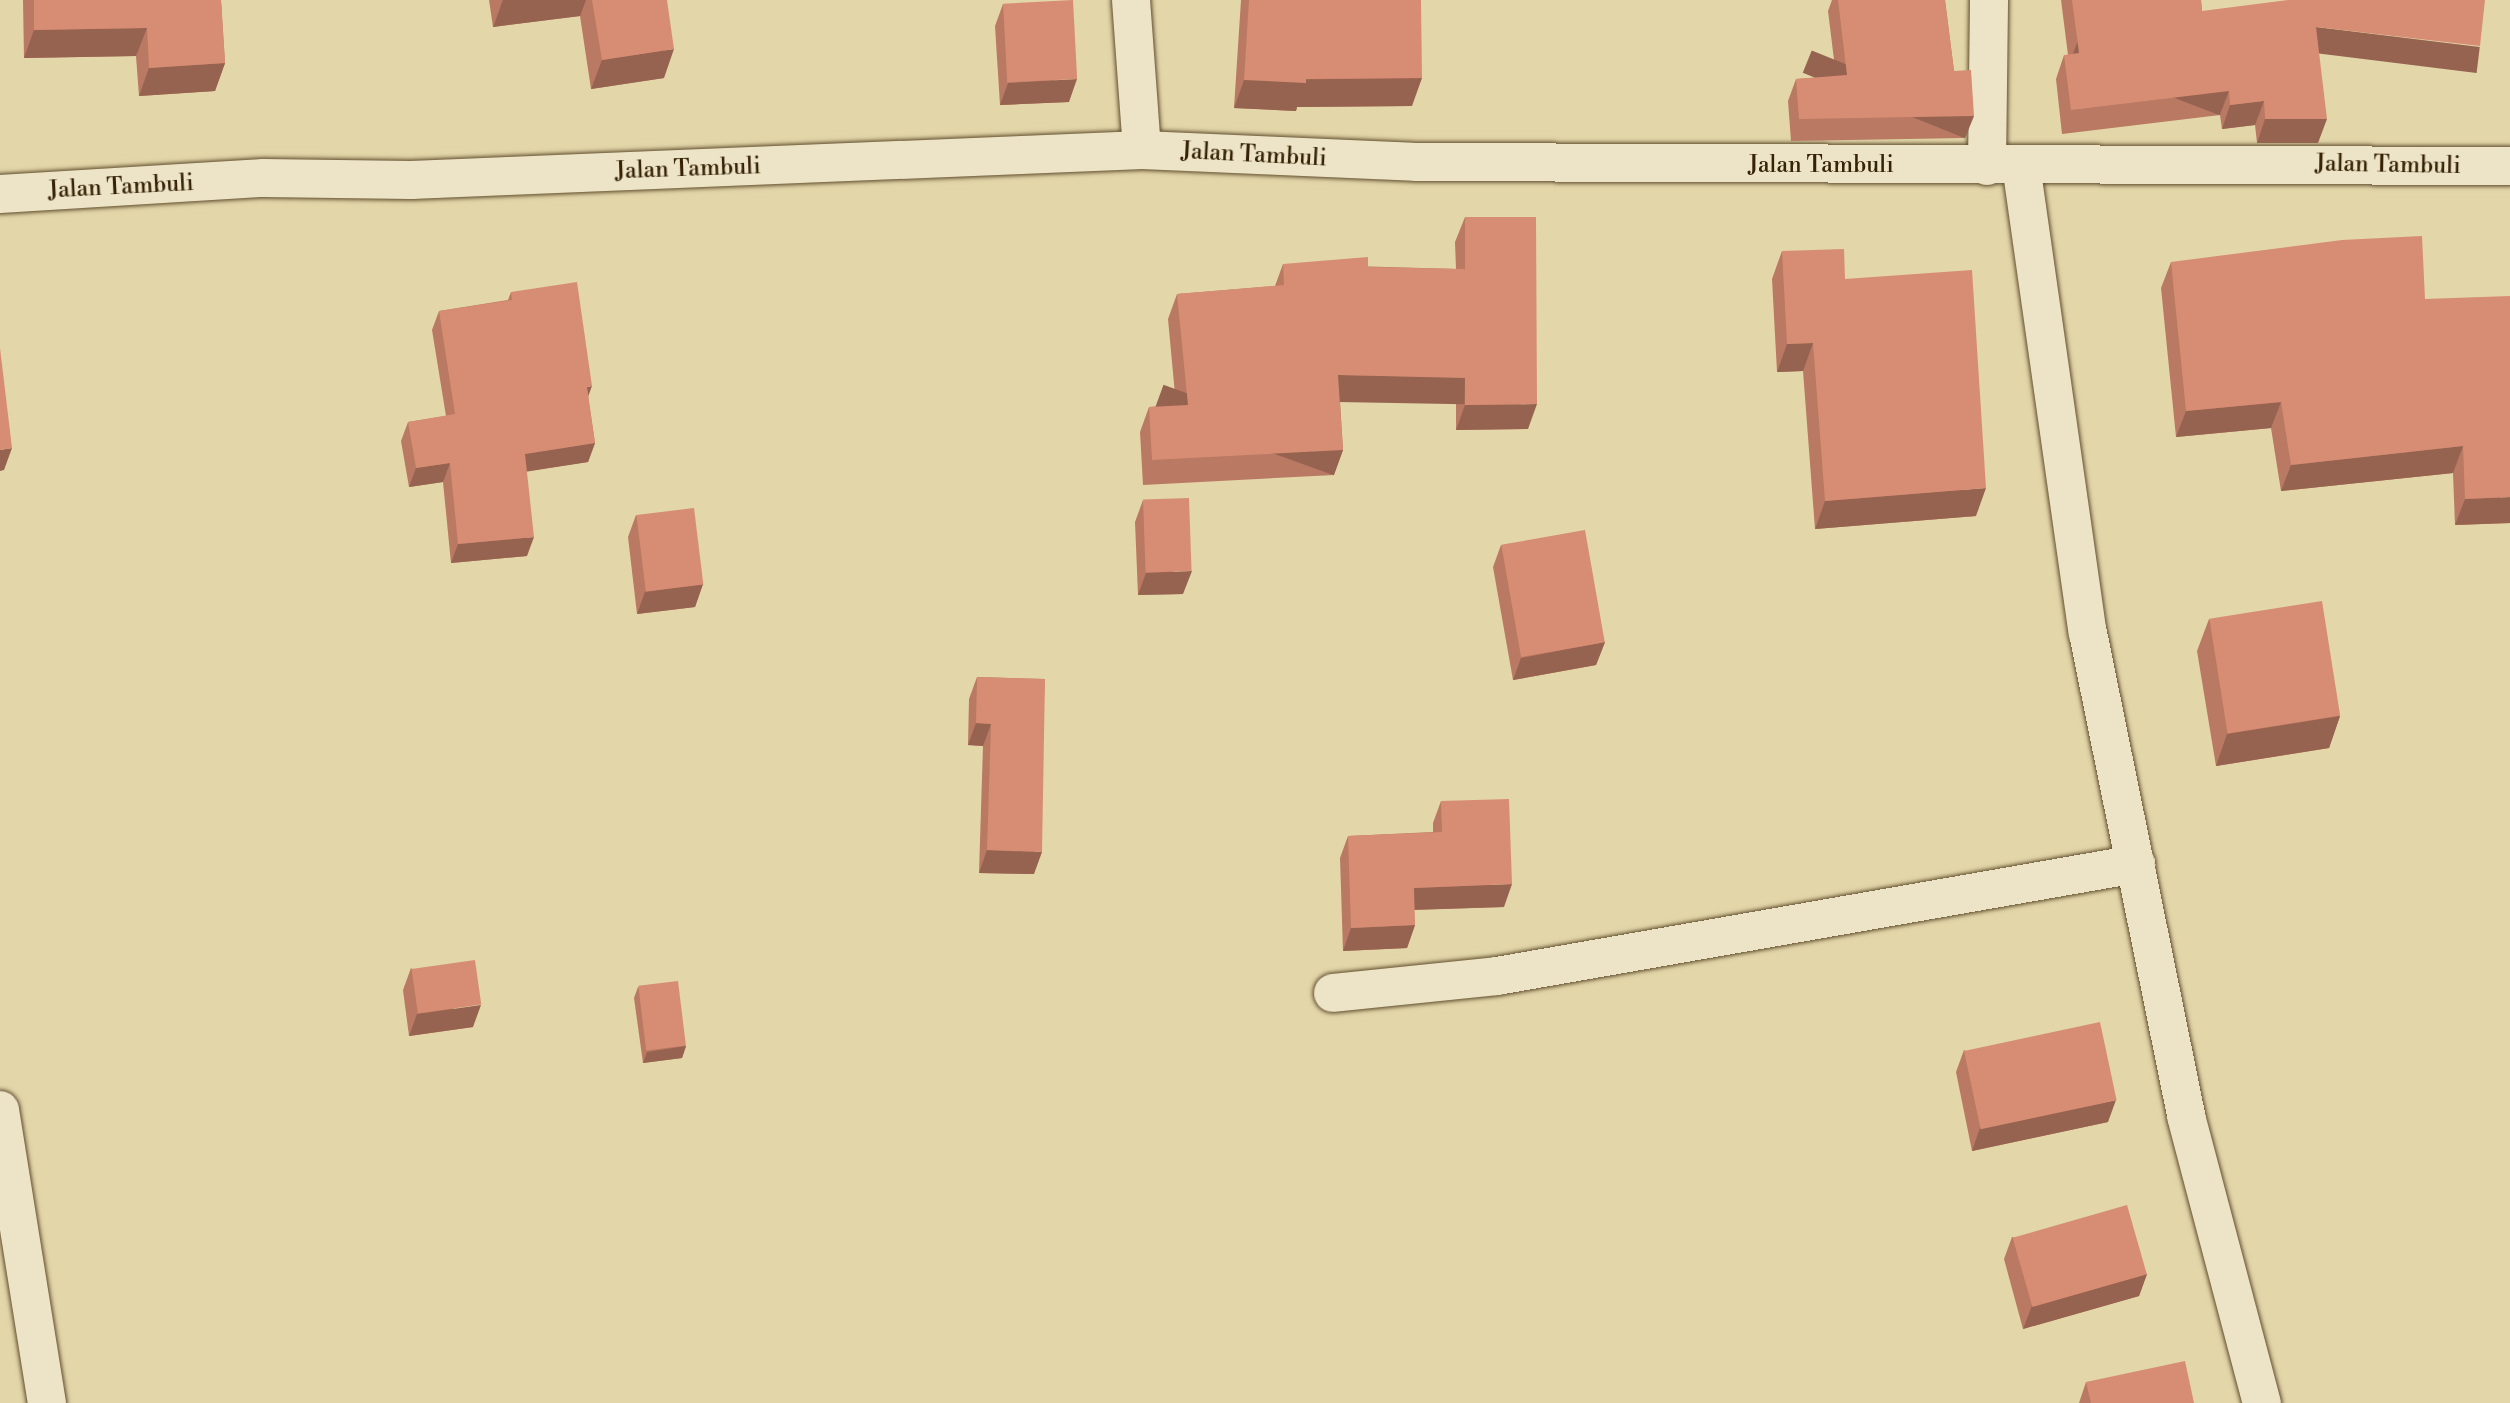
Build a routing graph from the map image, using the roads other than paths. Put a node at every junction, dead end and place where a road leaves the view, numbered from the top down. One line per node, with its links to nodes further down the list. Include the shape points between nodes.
1 (1130, 0): 3 (street)
2 (1989, 0): 4 (street)
3 (1142, 150): 4 (street, Jalan Tambuli, via 1417,162); 6 (street, Jalan Tambuli, via 411,180 264,178)
4 (2004, 165): 5 (street, Jalan Tambuli); 7 (street, via 2088,633)
5 (2510, 166)
6 (0, 194)
7 (2136, 864): 8 (street, via 1497,976); 11 (street, via 2186,1116)
8 (1333, 993)
9 (0, 1110): 10 (street)
10 (47, 1403)
11 (2262, 1403)

